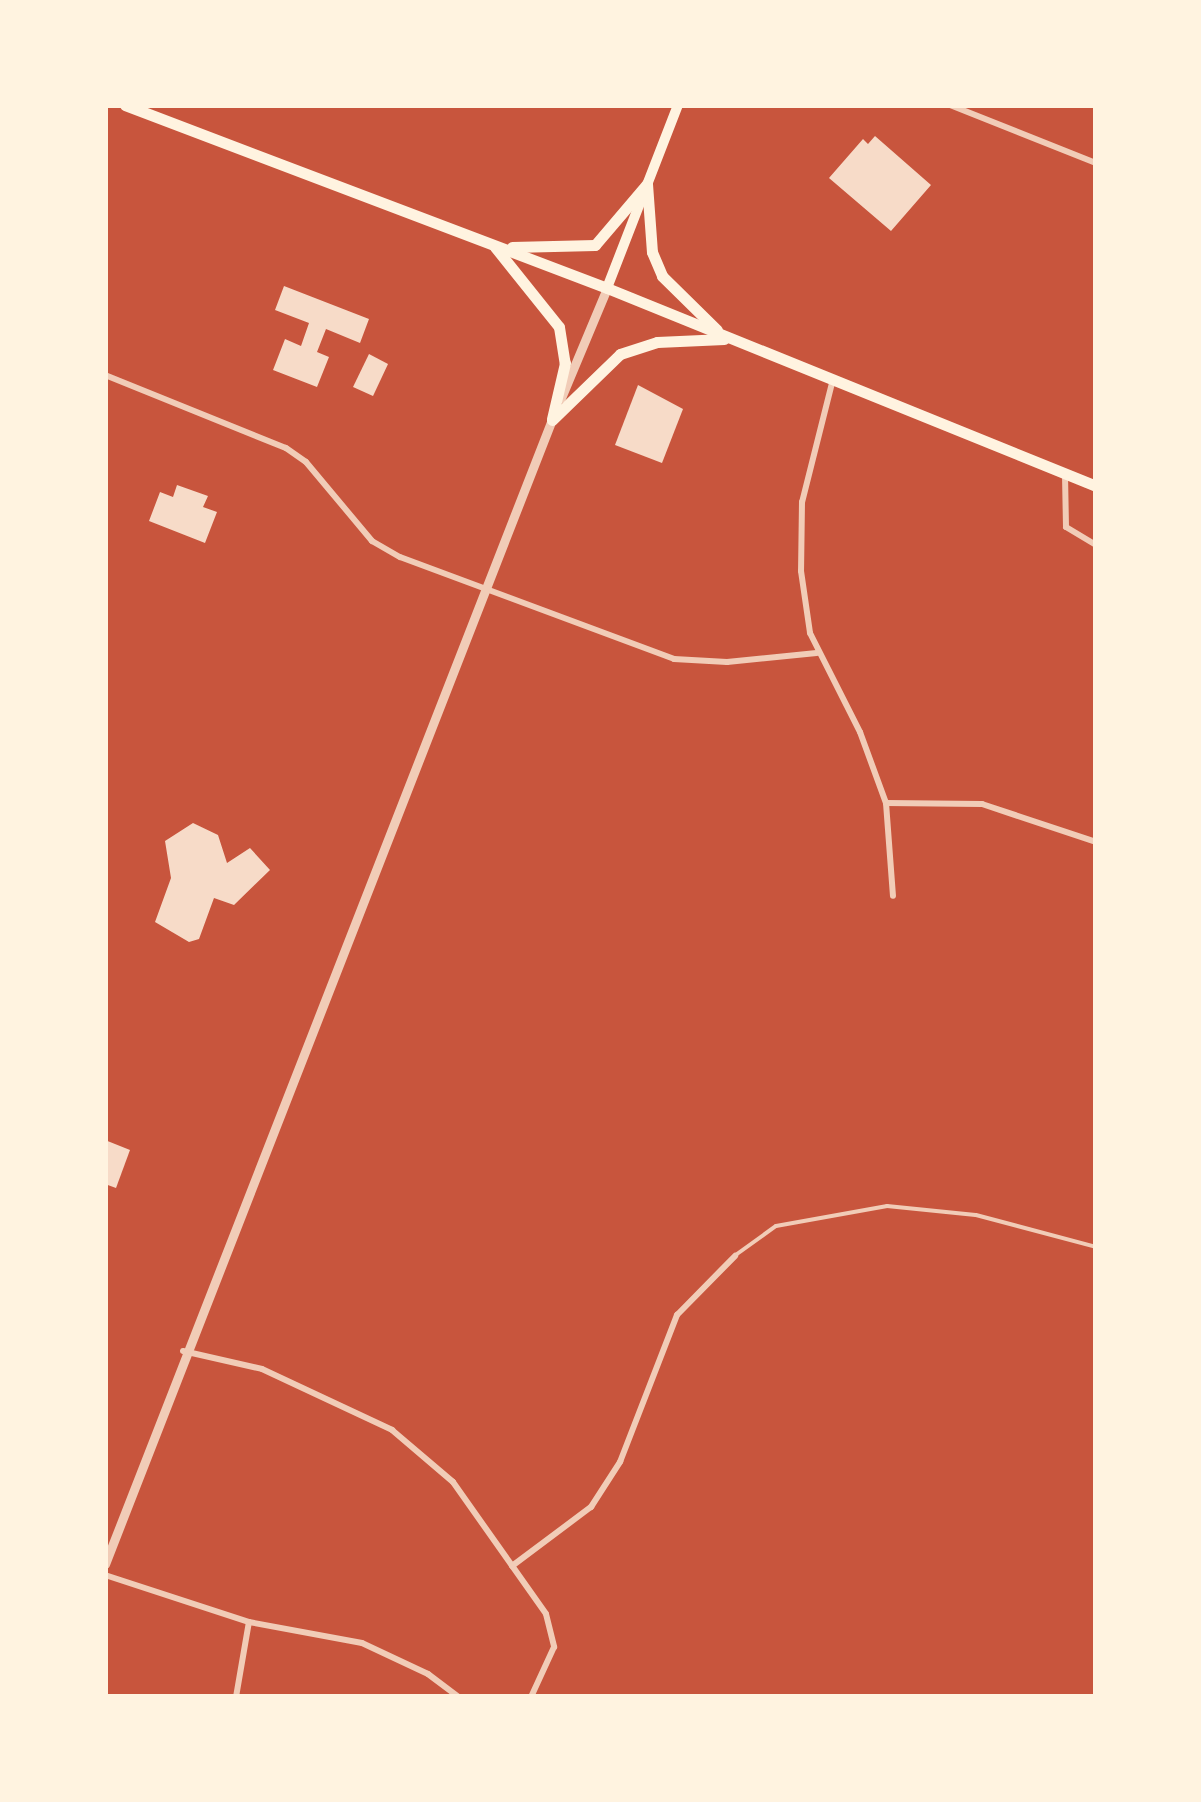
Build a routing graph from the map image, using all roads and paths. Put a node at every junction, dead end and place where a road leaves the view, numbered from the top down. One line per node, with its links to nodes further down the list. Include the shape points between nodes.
1 (125, 105): 6 (main road)
2 (678, 105): 5 (main road)
3 (950, 105): 4 (street)
4 (1096, 163)
5 (647, 184): 6 (main road, via 595,246); 7 (main road); 8 (main road, via 652,252 662,276)
6 (492, 244): 7 (main road); 11 (main road, via 559,326 565,362)
7 (608, 288): 8 (main road); 11 (street)
8 (728, 339): 10 (main road); 11 (main road, via 657,342 620,354)
9 (105, 375): 15 (street, via 286,448 306,462 372,541)
10 (832, 383): 12 (main road); 16 (street, via 800,525 803,586)
11 (552, 420): 15 (street)
12 (1065, 474): 13 (main road); 14 (street, via 1066,527)
13 (1096, 486)
14 (1096, 545)
15 (484, 586): 16 (street, via 674,658 727,662); 22 (street)
16 (817, 652): 17 (street, via 860,732)
17 (886, 803): 18 (street, via 982,804); 19 (street)
18 (1096, 842)
19 (893, 896)
20 (1096, 1247): 21 (lane, via 976,1215 887,1206 776,1226)
21 (734, 1256): 24 (street, via 677,1315 620,1462 591,1507)
22 (184, 1351): 23 (street); 24 (street, via 262,1368 392,1430 453,1482)
23 (105, 1564)
24 (512, 1566): 29 (street, via 546,1614 554,1647)
25 (105, 1575): 26 (street)
26 (249, 1622): 27 (street); 28 (street, via 362,1643 428,1674)
27 (236, 1697)
28 (459, 1697)
29 (531, 1697)

